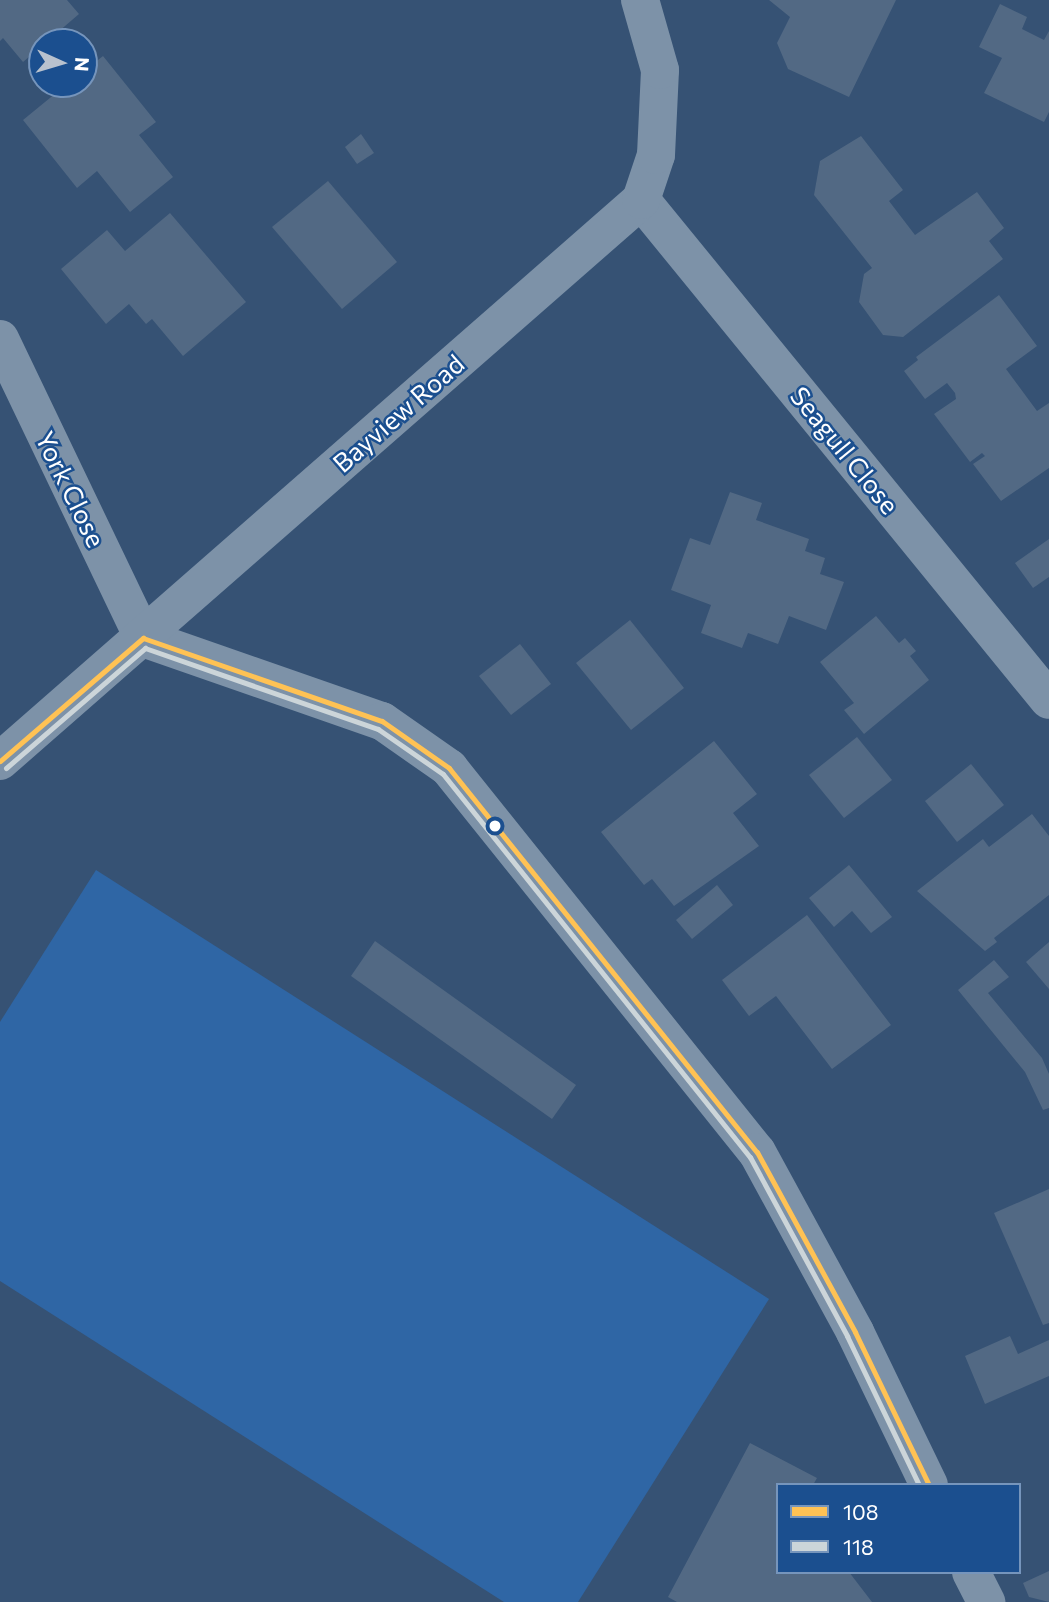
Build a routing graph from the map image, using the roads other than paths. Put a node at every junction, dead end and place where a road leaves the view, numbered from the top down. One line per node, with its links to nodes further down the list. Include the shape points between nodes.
1 (640, 0): 2 (street, Bayview Road, via 660,70 653,169)
2 (641, 200): 4 (street, Bayview Road); 5 (street, Seagull Close)
3 (0, 340): 4 (street, York Close)
4 (143, 638): 6 (street, Bayview Road); 7 (street, via 382,722 449,768 757,1152 855,1332)
5 (1049, 700)
6 (0, 761)
7 (928, 1483)
8 (972, 1574): 9 (street)
9 (986, 1602)

